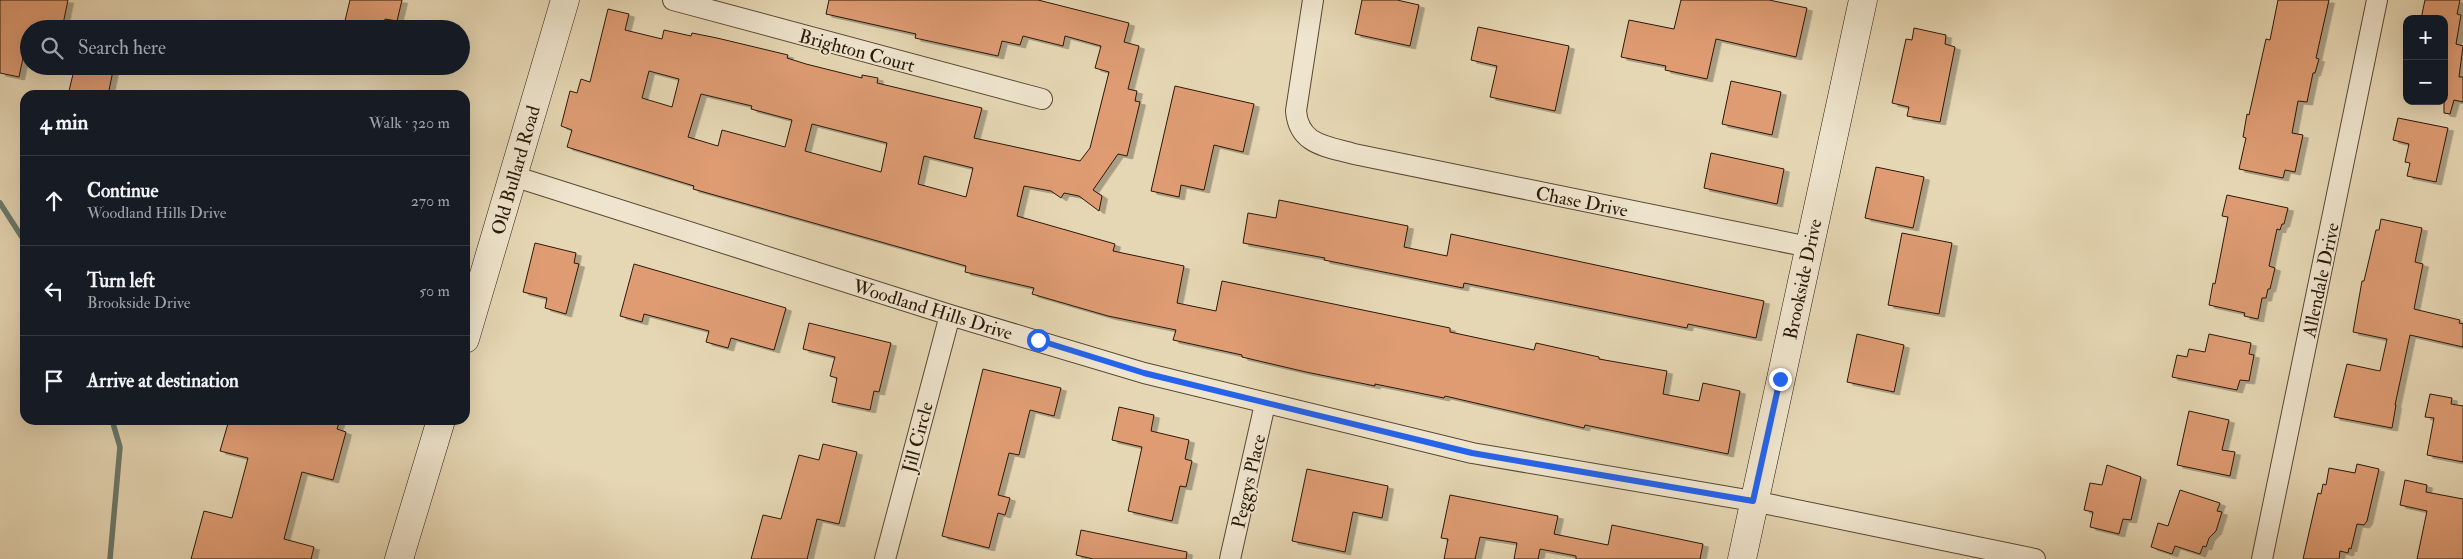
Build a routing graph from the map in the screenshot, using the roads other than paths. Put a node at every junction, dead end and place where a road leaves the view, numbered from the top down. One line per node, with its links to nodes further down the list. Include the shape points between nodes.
1 (565, 0): 7 (street, Old Bullard Road)
2 (673, 0): 6 (street, Brighton Court)
3 (1313, 0): 8 (street, Chase Drive, via 1296,111 1297,125 1305,136 1317,143 1354,154)
4 (1863, 0): 8 (street, Brookside Drive)
5 (2377, 0): 19 (street, Allendale Drive)
6 (1042, 99)
7 (513, 176): 9 (street, Woodland Hills Drive); 10 (street, Old Bullard Road)
8 (1809, 247): 13 (street, Brookside Drive)
9 (950, 315): 11 (street, Woodland Hills Drive, via 1144,373); 15 (street, Jill Circle)
10 (470, 323)
11 (1265, 404): 13 (street, Woodland Hills Drive, via 1472,453); 16 (street, Peggys Place)
12 (439, 425): 14 (street)
13 (1753, 501): 17 (street, Brookside Drive); 18 (street, Woodland Hills Drive)
14 (399, 559)
15 (885, 559)
16 (1230, 559)
17 (1742, 559)
18 (2035, 559)
19 (2262, 559)

